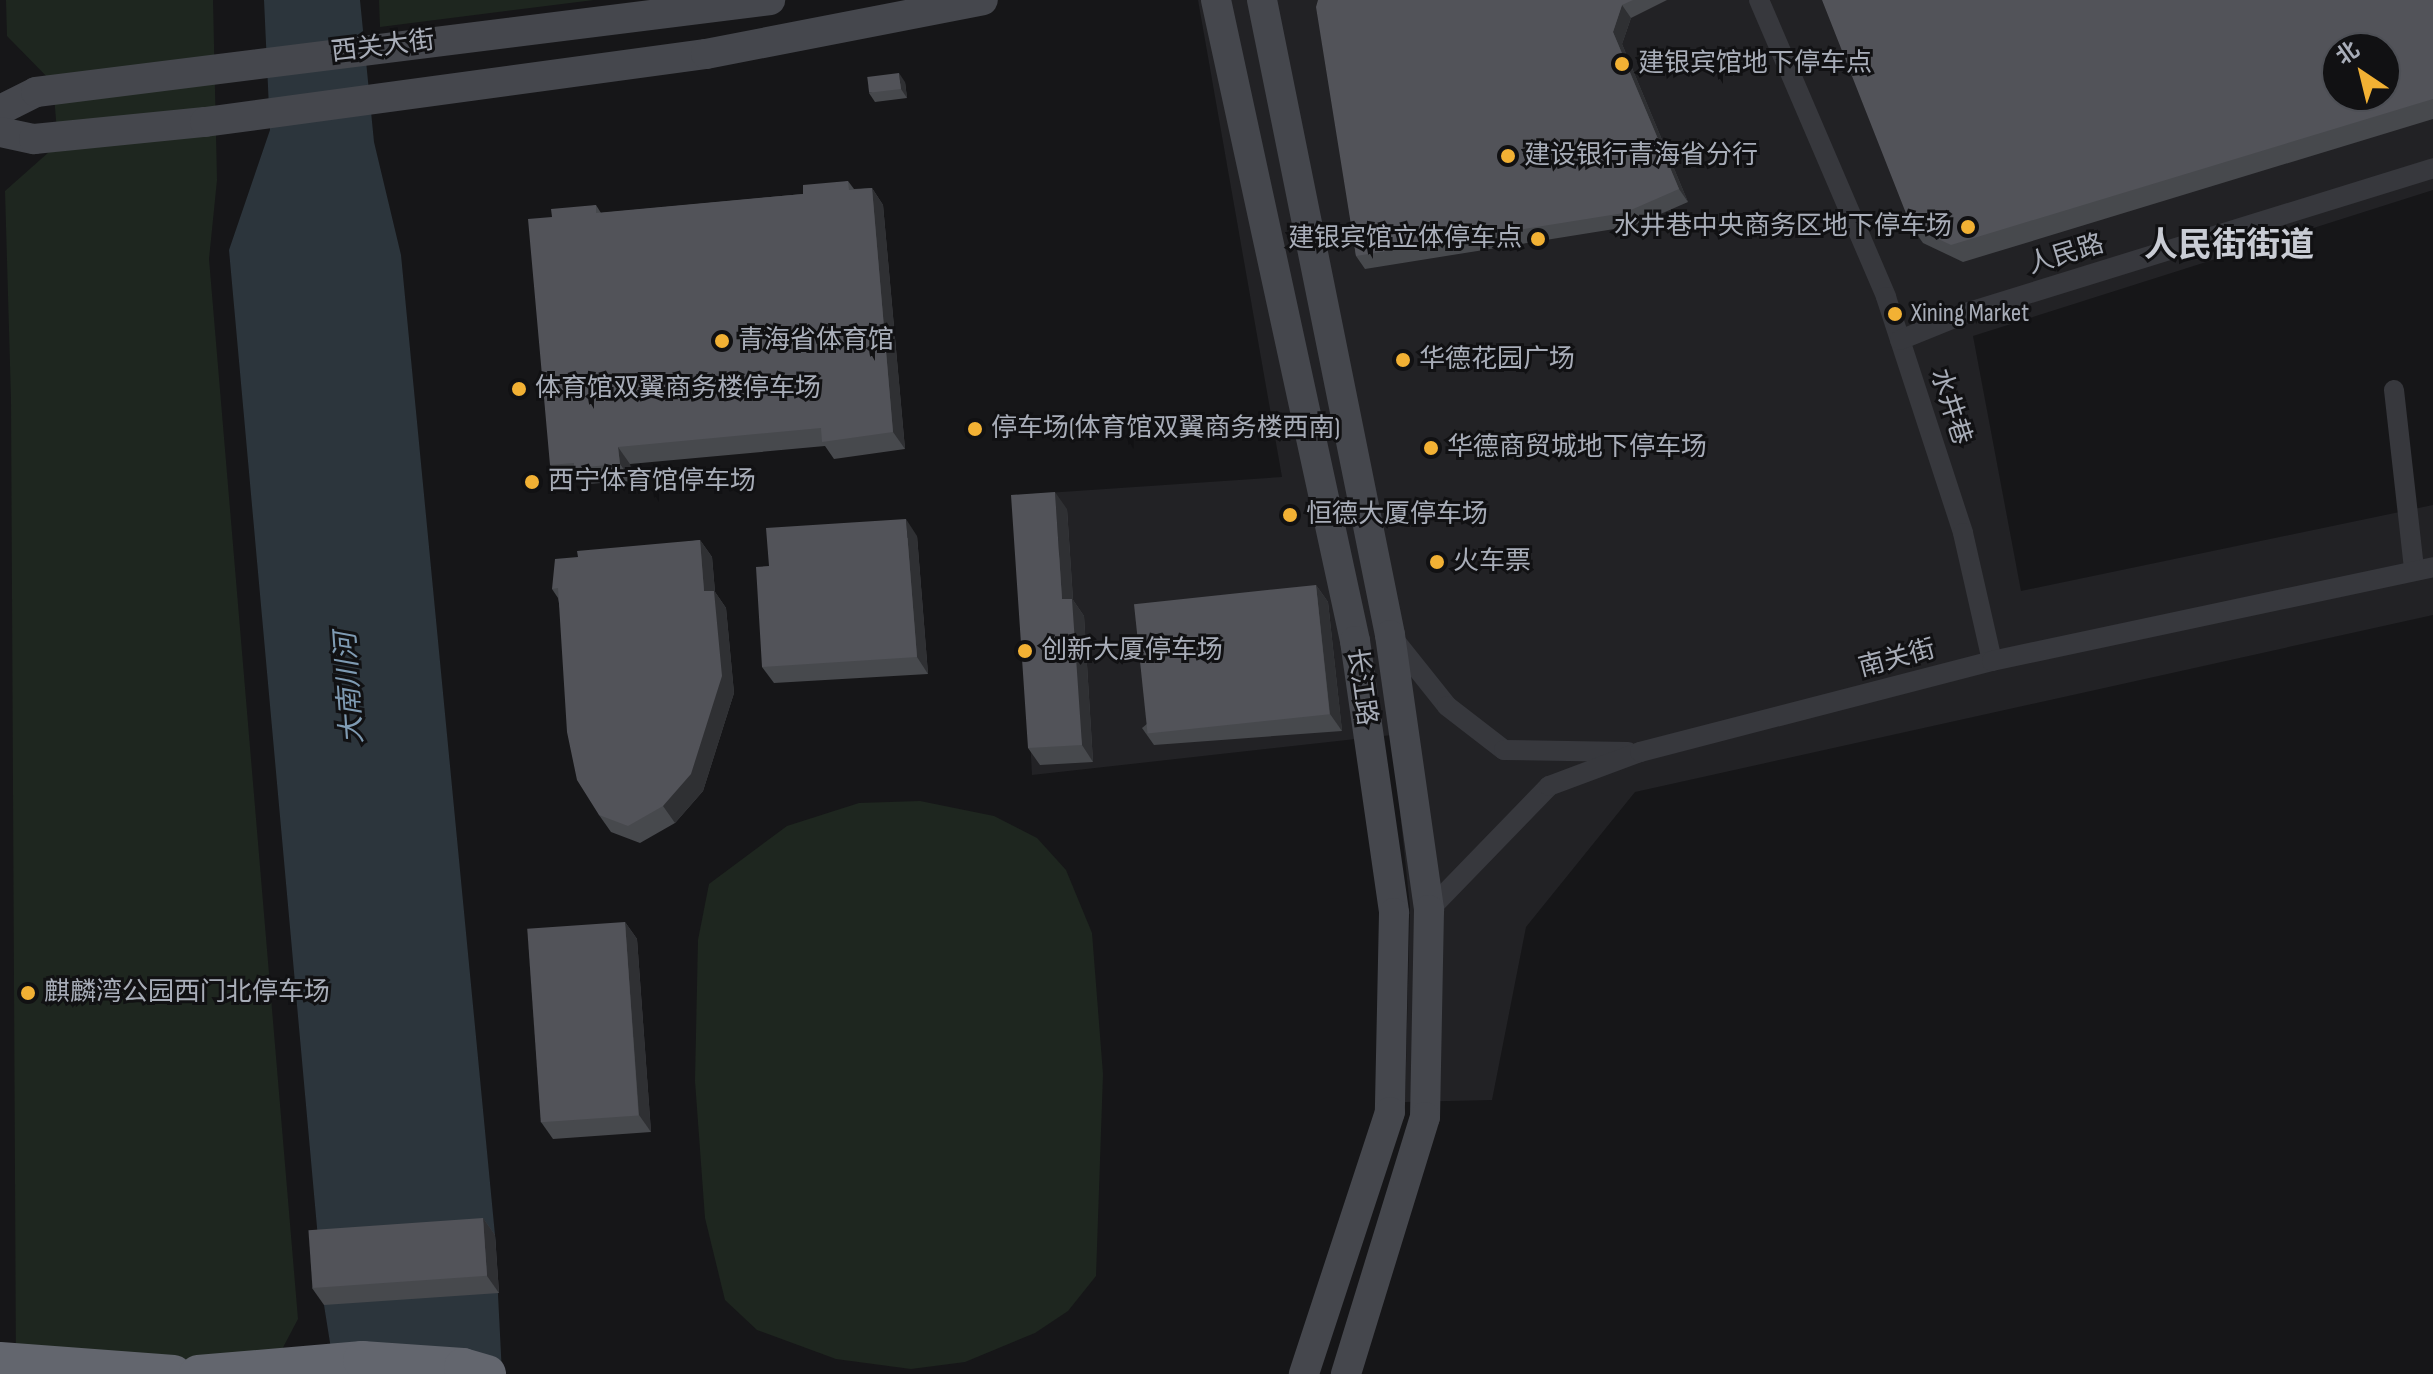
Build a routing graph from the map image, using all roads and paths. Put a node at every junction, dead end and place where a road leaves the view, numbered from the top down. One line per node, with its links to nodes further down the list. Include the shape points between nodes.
1 (770, 0): 6 (main road, 西关大街, via 36,92)
2 (983, 0): 7 (main road, via 706,54 403,95 34,139)
3 (1216, 0): 20 (main road, 长江路, via 1355,641 1394,913 1390,1112)
4 (1262, 0): 12 (main road, 长江路)
5 (1759, 0): 9 (street, 水井巷)
6 (0, 110)
7 (0, 132)
8 (2433, 168): 9 (street, 人民路, via 1969,312)
9 (1900, 340): 13 (street, 水井巷, via 1963,533)
10 (2394, 390): 11 (street)
11 (2424, 568): 13 (street, 南关街)
12 (1390, 635): 14 (street, via 1447,706 1504,750); 15 (main road, 长江路)
13 (1992, 661): 14 (street, 南关街)
14 (1640, 752): 15 (street, 南关街, via 1549,786)
15 (1429, 910): 21 (main road, 长江路, via 1425,1117)
16 (0, 1361): 17 (highway)
17 (174, 1374)
18 (198, 1374): 19 (highway, via 362,1360 463,1367)
19 (487, 1374)
20 (1304, 1374)
21 (1346, 1374)

